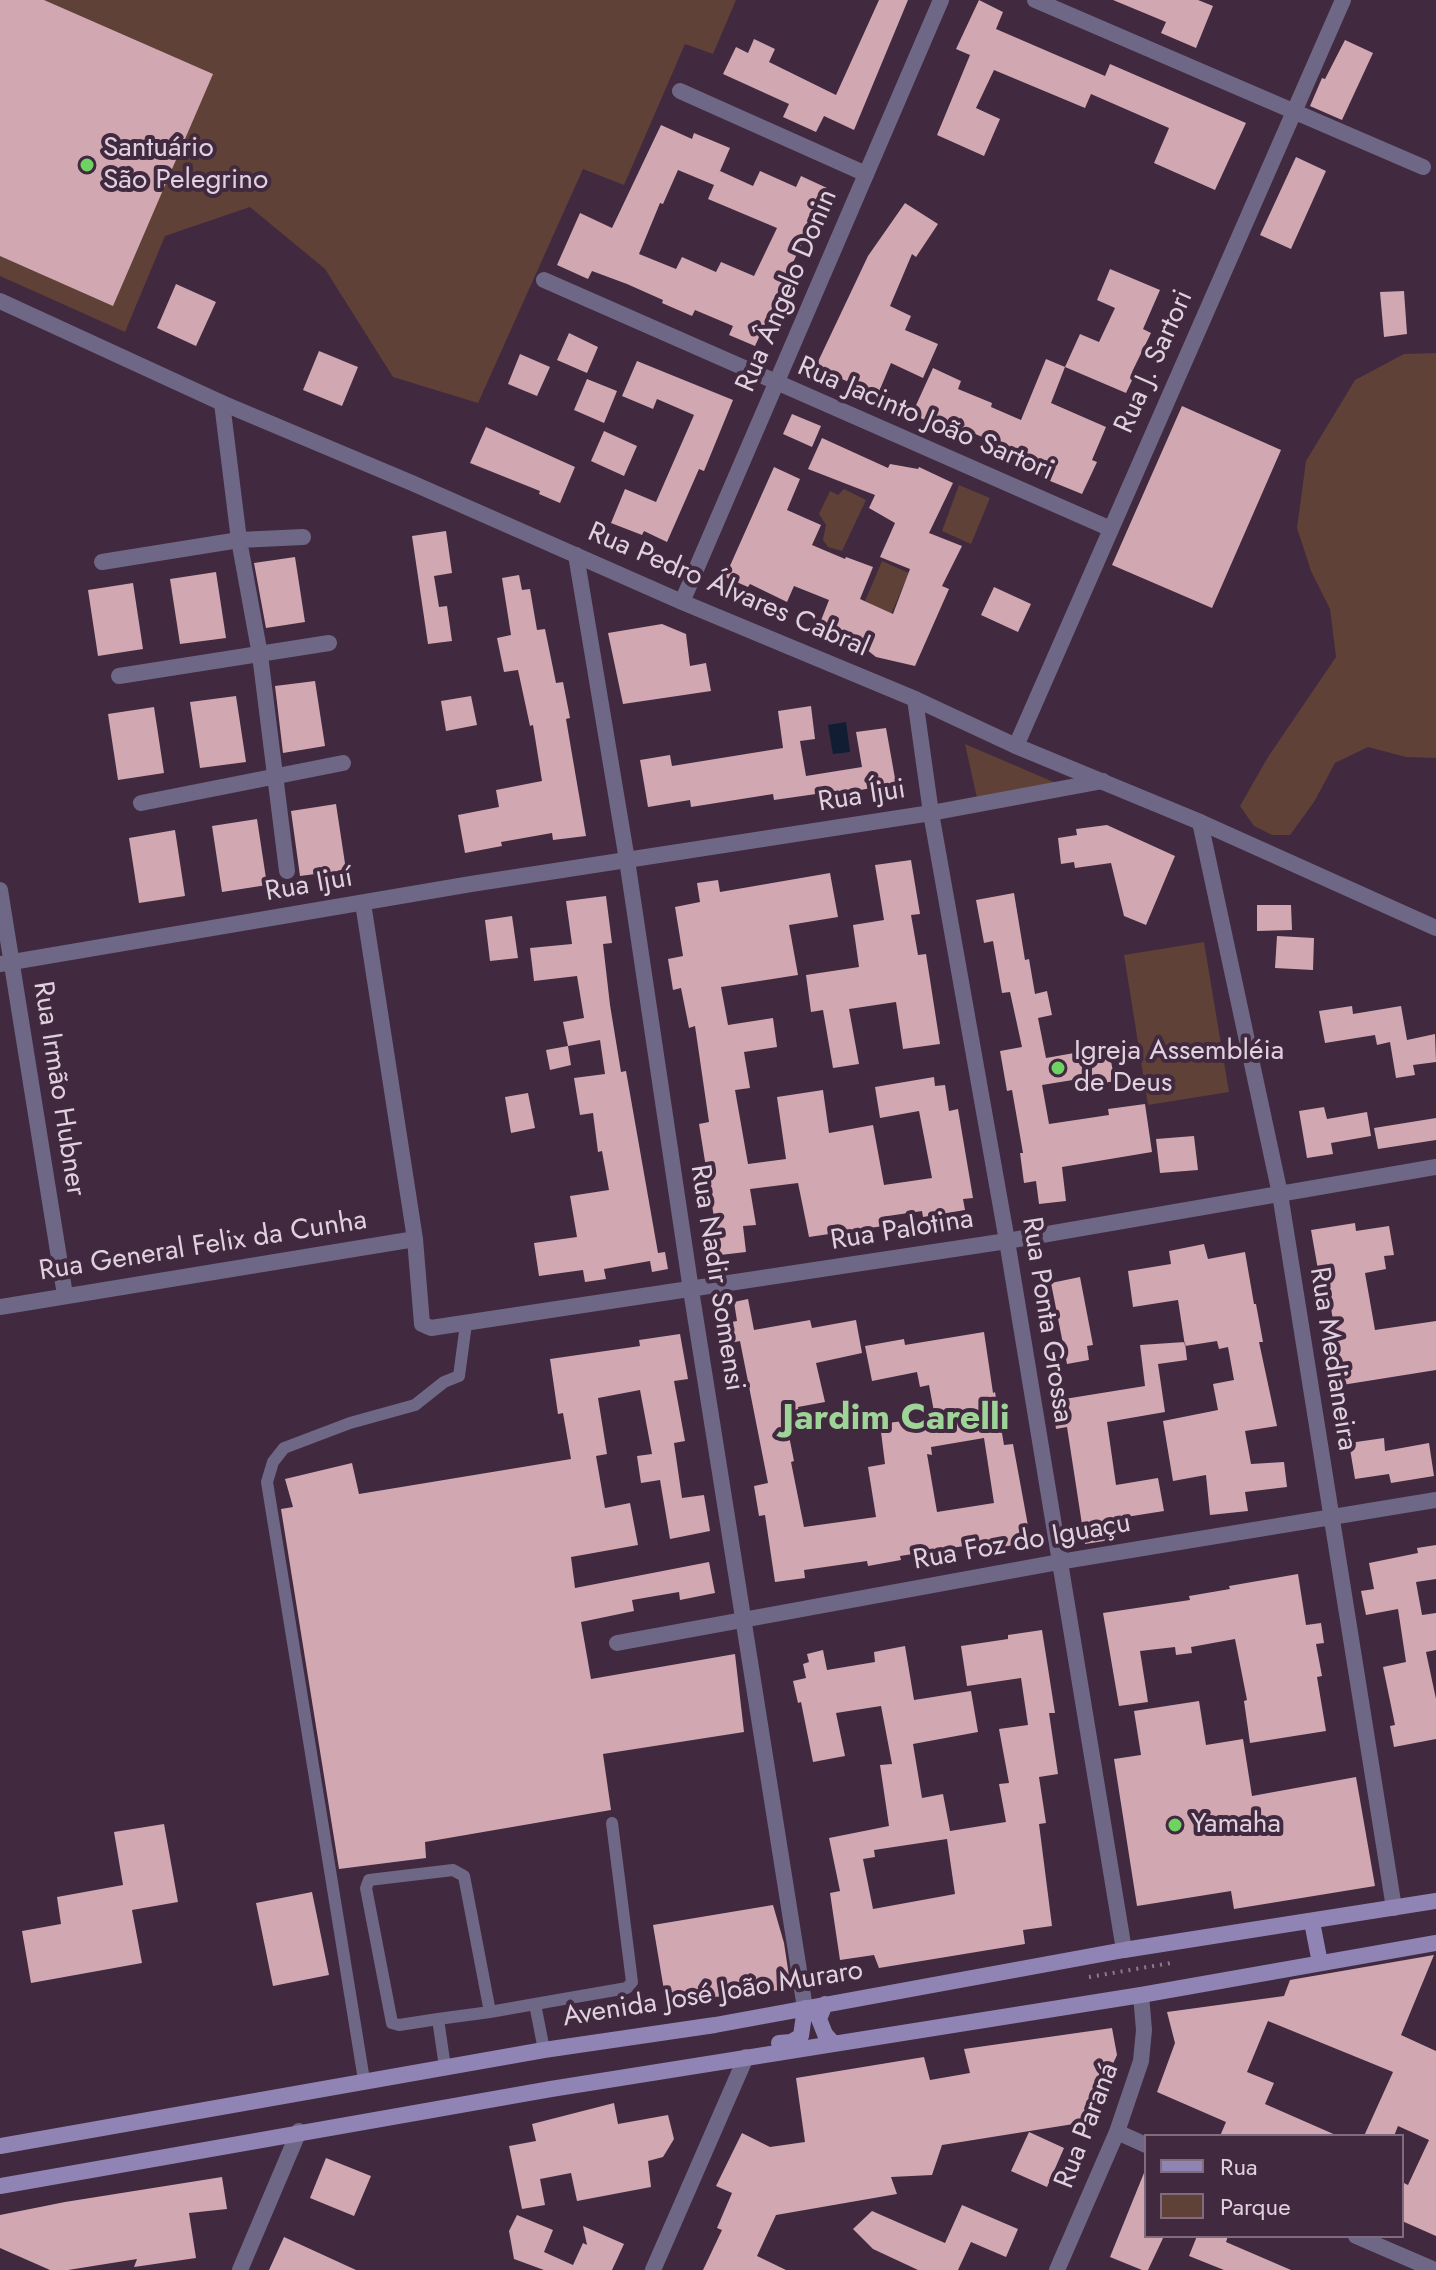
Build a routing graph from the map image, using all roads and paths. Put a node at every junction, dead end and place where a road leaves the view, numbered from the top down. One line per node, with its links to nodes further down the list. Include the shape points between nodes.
1 (941, 0): 7 (street, Rua Ângelo Donin)
2 (1035, 0): 5 (street)
3 (1343, 0): 5 (street, Rua J. Sartori)
4 (680, 91): 7 (street)
5 (1293, 113): 6 (street); 12 (street, Rua J. Sartori)
6 (1423, 167)
7 (866, 174): 10 (street, Rua Ângelo Donin)
8 (544, 280): 10 (street, Rua Jacinto João Sartori)
9 (0, 301): 11 (street, Rua Pedro Álvares Cabral)
10 (776, 384): 12 (street, Rua Jacinto João Sartori); 17 (street, Rua Ângelo Donin)
11 (222, 403): 14 (street); 15 (street, Rua Pedro Álvares Cabral)
12 (1111, 529): 22 (street, Rua J. Sartori)
13 (303, 537): 14 (street)
14 (239, 540): 16 (street); 19 (street)
15 (576, 555): 17 (street, Rua Pedro Álvares Cabral); 29 (street, Rua Nadir Somensi)
16 (102, 562)
17 (682, 602): 21 (street, Rua Pedro Álvares Cabral)
18 (329, 643): 19 (street)
19 (260, 655): 20 (street); 24 (street)
20 (119, 676)
21 (915, 699): 22 (street, Rua Pedro Álvares Cabral); 27 (street, Rua Ponta Grossa)
22 (1016, 746): 25 (street, Rua Pedro Álvares Cabral)
23 (343, 763): 24 (street)
24 (274, 777): 26 (street); 30 (street)
25 (1103, 781): 27 (street, Rua Íjui); 28 (street, Rua Pedro Álvares Cabral)
26 (141, 803)
27 (931, 813): 29 (street, Rua Íjui); 38 (street, Rua Ponta Grossa)
28 (1200, 822): 33 (street, Rua Pedro Álvares Cabral); 36 (street, Rua Medianeira)
29 (627, 860): 32 (street, Rua Ijuí); 39 (street, Rua Nadir Somensi)
30 (287, 871)
31 (0, 890): 34 (street, Rua Irmão Hubner)
32 (363, 903): 34 (street, Rua Ijuí); 37 (street)
33 (1436, 928)
34 (6, 963): 40 (street, Rua Irmão Hubner)
35 (1436, 1167): 36 (street, Rua Palotina)
36 (1280, 1194): 38 (street, Rua Palotina); 44 (street, Rua Medianeira)
37 (415, 1239): 40 (street, Rua General Felix da Cunha); 42 (street, Rua Palotina, via 422,1324)
38 (1007, 1241): 39 (street, Rua Palotina); 45 (street, Rua Ponta Grossa)
39 (691, 1290): 42 (street, Rua Palotina); 46 (street, Rua Nadir Somensi)
40 (65, 1295): 41 (street, Rua General Felix da Cunha)
41 (0, 1307)
42 (466, 1324): 65 (lane, via 459,1376 415,1405 284,1448 267,1482)
43 (1436, 1500): 44 (street, Rua Foz do Iguaçu)
44 (1332, 1519): 45 (street, Rua Foz do Iguaçu); 50 (street, Rua Medianeira)
45 (1059, 1562): 46 (street, Rua Foz do Iguaçu); 53 (street, Rua Ponta Grossa)
46 (742, 1619): 47 (street, Rua Foz do Iguaçu); 58 (street, Rua Nadir Somensi)
47 (617, 1643)
48 (612, 1823): 56 (lane, via 632,1982 627,1988)
49 (1436, 1901): 50 (main road, Avenida José João Muraro)
50 (1394, 1908): 51 (main road, Avenida José João Muraro)
51 (1312, 1922): 53 (main road, Avenida José João Muraro); 54 (main road)
52 (1436, 1943): 54 (main road)
53 (1124, 1950): 57 (main road, Avenida José João Muraro)
54 (1320, 1963): 55 (main road)
55 (1141, 1995): 61 (main road); 67 (street, Rua Paraná, via 1141,2061)
56 (535, 2004): 59 (lane); 62 (lane)
57 (825, 2004): 58 (main road, Avenida José João Muraro); 61 (main road, via 819,2019)
58 (805, 2008): 62 (main road, Avenida José João Muraro); 63 (main road, via 801,2036 752,2049)
59 (490, 2012): 60 (lane); 60 (lane, via 464,1876 453,1870 369,1880 366,1888 392,2023)
60 (438, 2019): 64 (lane)
61 (833, 2043): 63 (main road)
62 (544, 2050): 64 (main road, Avenida José João Muraro)
63 (746, 2057): 66 (main road); 73 (street)
64 (445, 2067): 65 (main road, Avenida José João Muraro)
65 (364, 2080): 69 (main road, Avenida José João Muraro)
66 (299, 2131): 70 (main road); 72 (street)
67 (1117, 2132): 68 (street); 74 (street, Rua Paraná)
68 (1144, 2144)
69 (0, 2146)
70 (0, 2186)
71 (1361, 2238): 75 (street)
72 (240, 2270)
73 (653, 2270)
74 (1057, 2270)
75 (1435, 2270)

